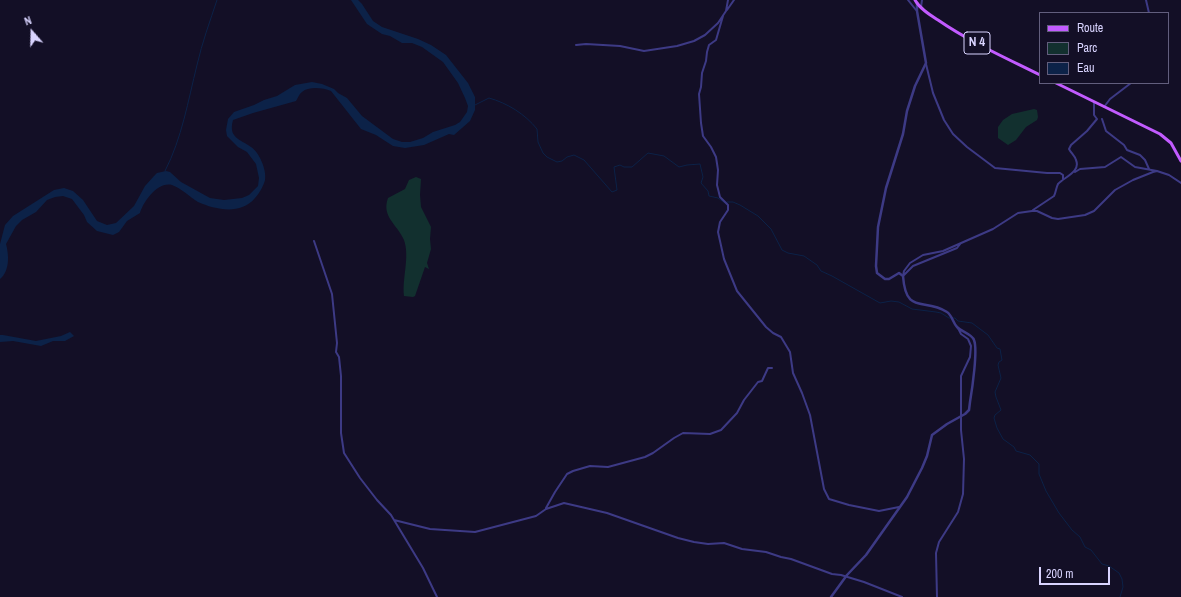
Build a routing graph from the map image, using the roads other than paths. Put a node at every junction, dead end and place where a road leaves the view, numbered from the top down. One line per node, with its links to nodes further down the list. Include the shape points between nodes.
1 (728, 0): 9 (street)
2 (734, 0): 9 (street)
3 (908, 0): 10 (street)
4 (915, 0): 7 (main road, N 4)
5 (922, 0): 8 (street)
6 (1146, 0): 11 (street)
7 (917, 4): 8 (main road, N 4); 10 (street)
8 (921, 7): 15 (main road, N 4, via 956,32)
9 (726, 11): 12 (street)
10 (917, 11): 14 (street)
11 (1149, 12)
12 (723, 16): 13 (street, via 705,35 677,46 644,50 586,44); 34 (street, via 716,40 707,52 699,94 703,136 716,157 718,191 728,205 718,232 724,259 737,291 766,327 781,337 790,352 793,373 810,415 824,489 829,498 879,511)
13 (576, 46)
14 (926, 63): 25 (street, via 933,94 944,120 953,134 967,147 996,168 1060,173); 30 (street, via 907,111 903,134 886,188 877,237 877,273 884,279 899,273)
15 (1039, 74)
16 (1058, 84): 18 (main road)
17 (1130, 84): 19 (street)
18 (1094, 102): 19 (main road); 24 (street, via 1094,115 1097,118 1087,131 1070,145 1069,149 1077,163)
19 (1104, 106): 21 (main road, via 1160,134 1171,143)
20 (1102, 119): 22 (street, via 1106,131 1127,150 1140,155)
21 (1181, 161)
22 (1148, 169): 23 (street); 24 (street, via 1136,167 1121,157 1105,167 1080,169)
23 (1157, 171): 26 (street); 27 (street, via 1115,190 1094,211 1085,215 1058,219)
24 (1074, 173): 25 (street)
25 (1063, 179): 27 (street, via 1054,196)
26 (1181, 183)
27 (1032, 211): 29 (street, via 1018,213 993,229)
28 (314, 241): 36 (street, via 330,286 334,306 336,352 341,376 342,447 360,478)
29 (961, 243): 30 (street, via 957,248 913,266); 30 (street, via 943,251 923,255 910,263)
30 (903, 276): 31 (street, via 904,289 912,301 948,313)
31 (957, 327): 33 (street, via 971,346 970,357 960,376); 33 (street, via 974,340 975,355 969,410)
32 (772, 368): 35 (street, via 768,368 762,381 758,382 744,400 740,410 721,430 710,434 683,433 645,457 608,467 590,466 567,474)
33 (961, 416): 34 (street, via 932,435 922,468); 41 (street, via 963,494 958,512 939,542 936,553)
34 (900, 507): 37 (street, via 866,556)
35 (546, 509): 36 (street, via 536,516 475,532 430,529); 37 (street, via 564,503 583,507 678,538 708,544 724,542 742,549 791,559)
36 (394, 520): 38 (street, via 424,568)
37 (846, 577): 39 (street); 40 (street)
38 (437, 597)
39 (831, 597)
40 (902, 597)
41 (937, 597)

